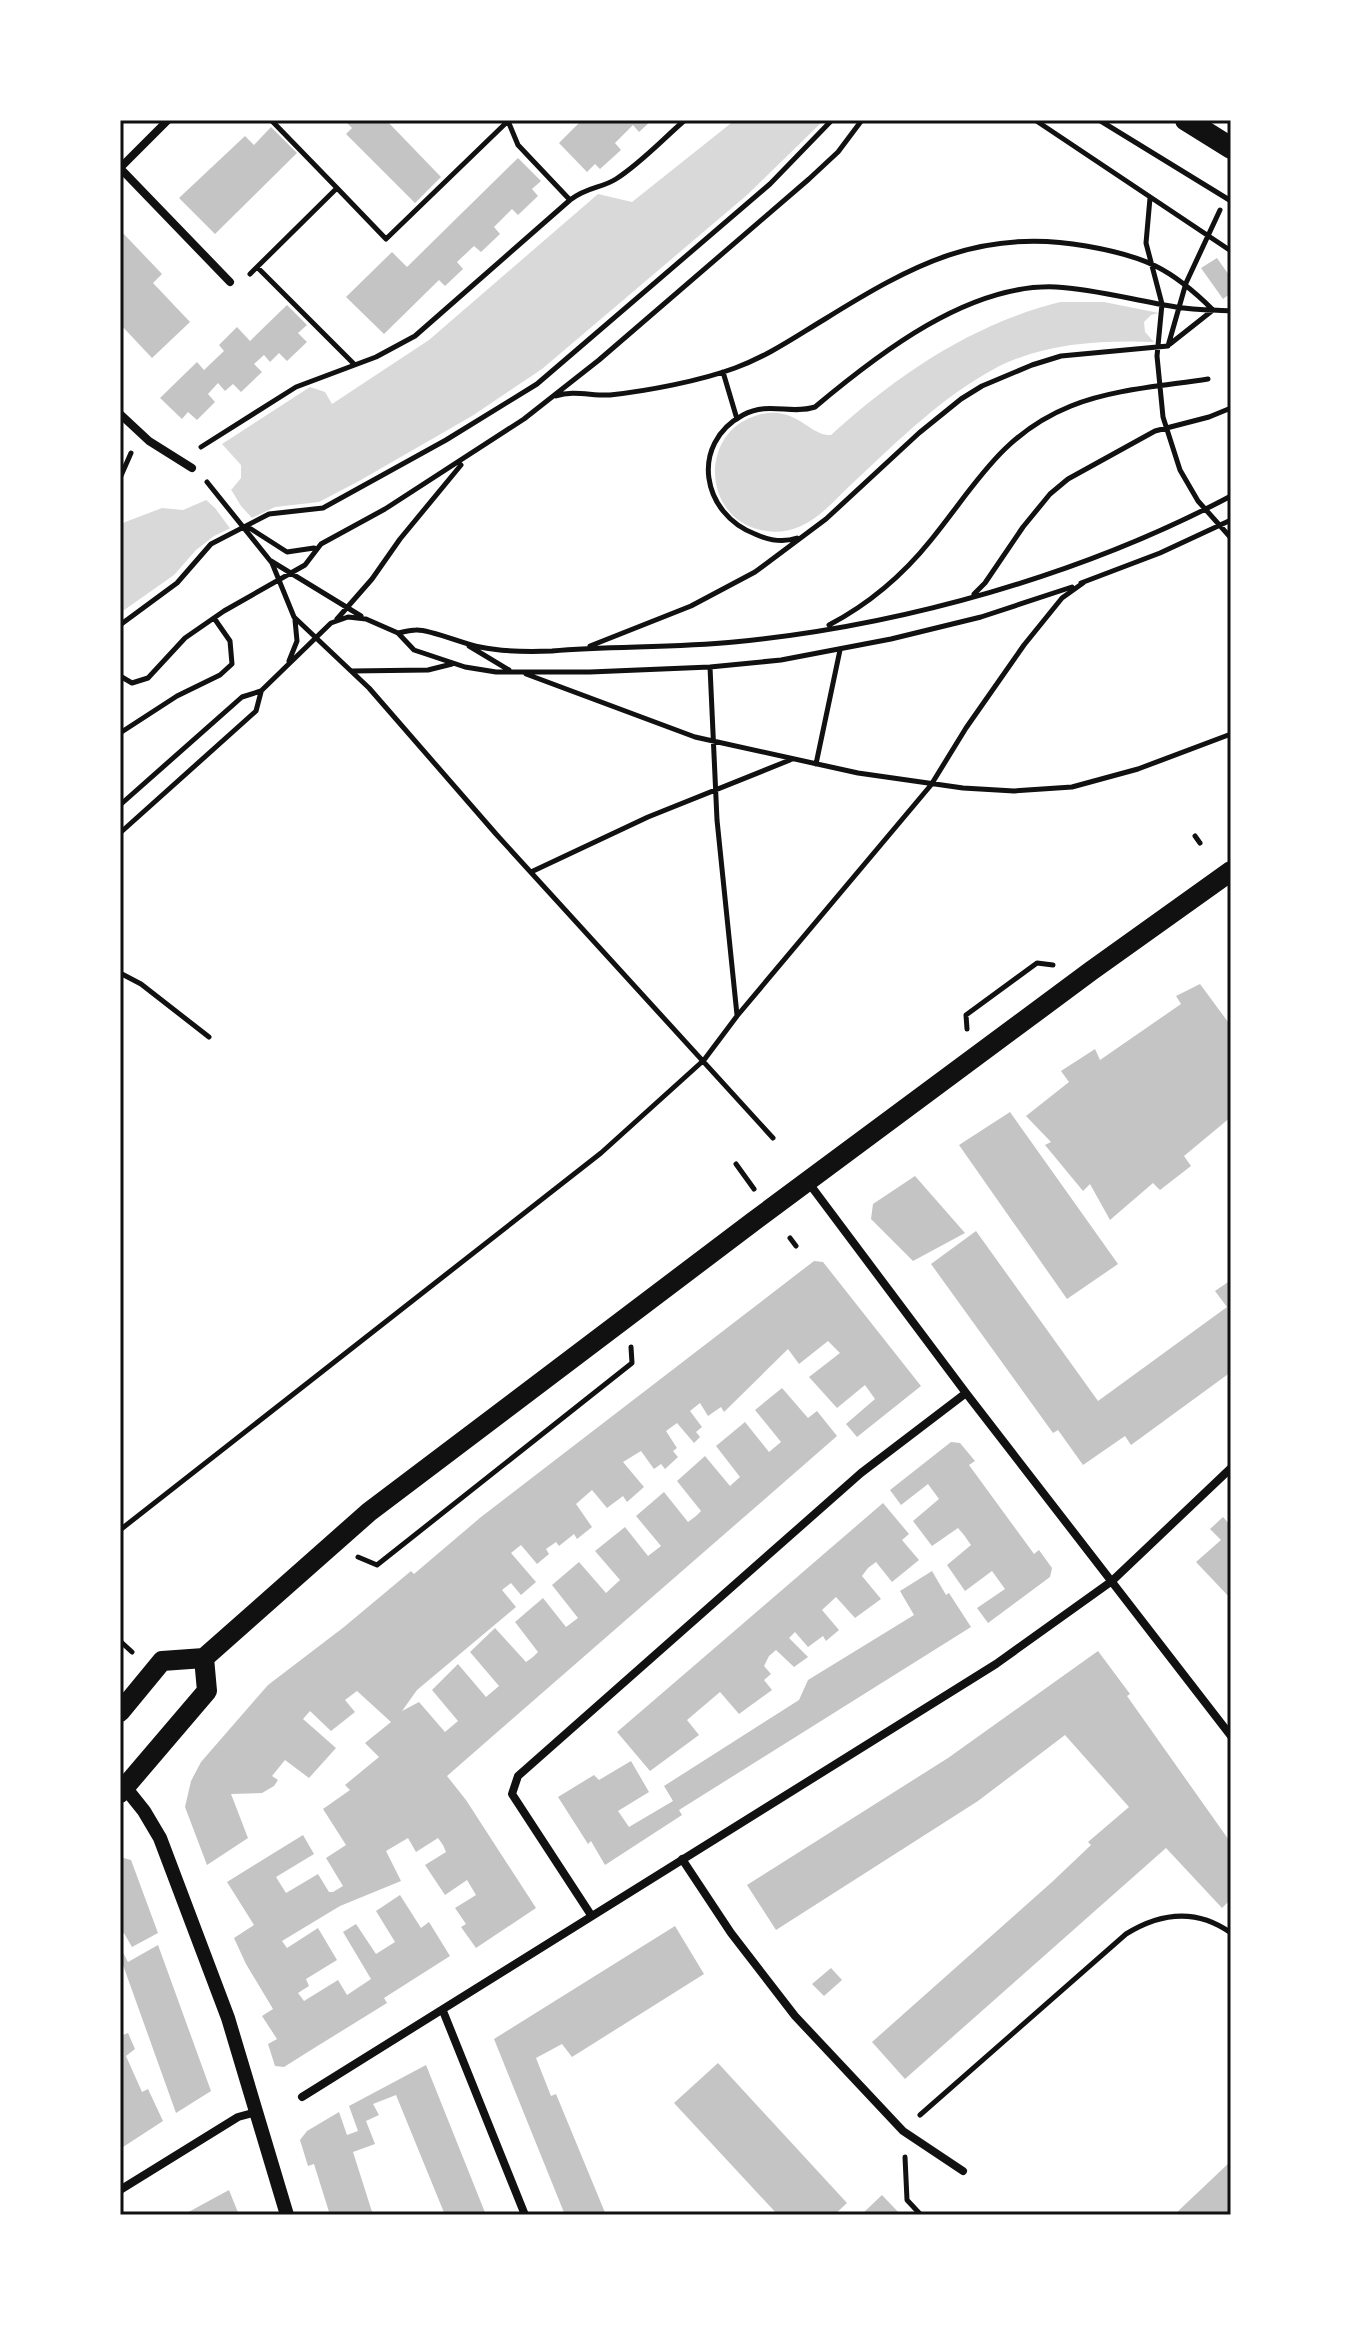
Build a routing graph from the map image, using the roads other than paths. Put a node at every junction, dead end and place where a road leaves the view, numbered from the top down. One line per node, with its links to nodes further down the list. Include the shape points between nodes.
1 (168, 120): 4 (street)
2 (1186, 120): 3 (highway)
3 (1231, 148)
4 (120, 168): 5 (street)
5 (230, 282)
6 (120, 414): 7 (street, via 149,441)
7 (192, 468)
8 (1231, 871): 9 (main road)
9 (808, 1181): 10 (street); 13 (main road, via 369,1512)
10 (966, 1393): 12 (street); 18 (street, via 861,1473 518,1776 512,1794)
11 (1231, 1468): 12 (street)
12 (1112, 1581): 15 (street); 17 (street, via 996,1664)
13 (204, 1658): 14 (main road, via 162,1661); 16 (main road, via 207,1691)
14 (120, 1712)
15 (1231, 1736)
16 (122, 1787): 21 (street, via 160,1838 228,2018)
17 (682, 1859): 18 (street); 22 (street, via 795,2016 903,2131)
18 (591, 1915): 19 (street)
19 (443, 2011): 20 (street); 25 (street)
20 (302, 2097)
21 (256, 2112): 23 (street, via 238,2117); 24 (street)
22 (963, 2171)
23 (120, 2190)
24 (287, 2215)
25 (525, 2215)

